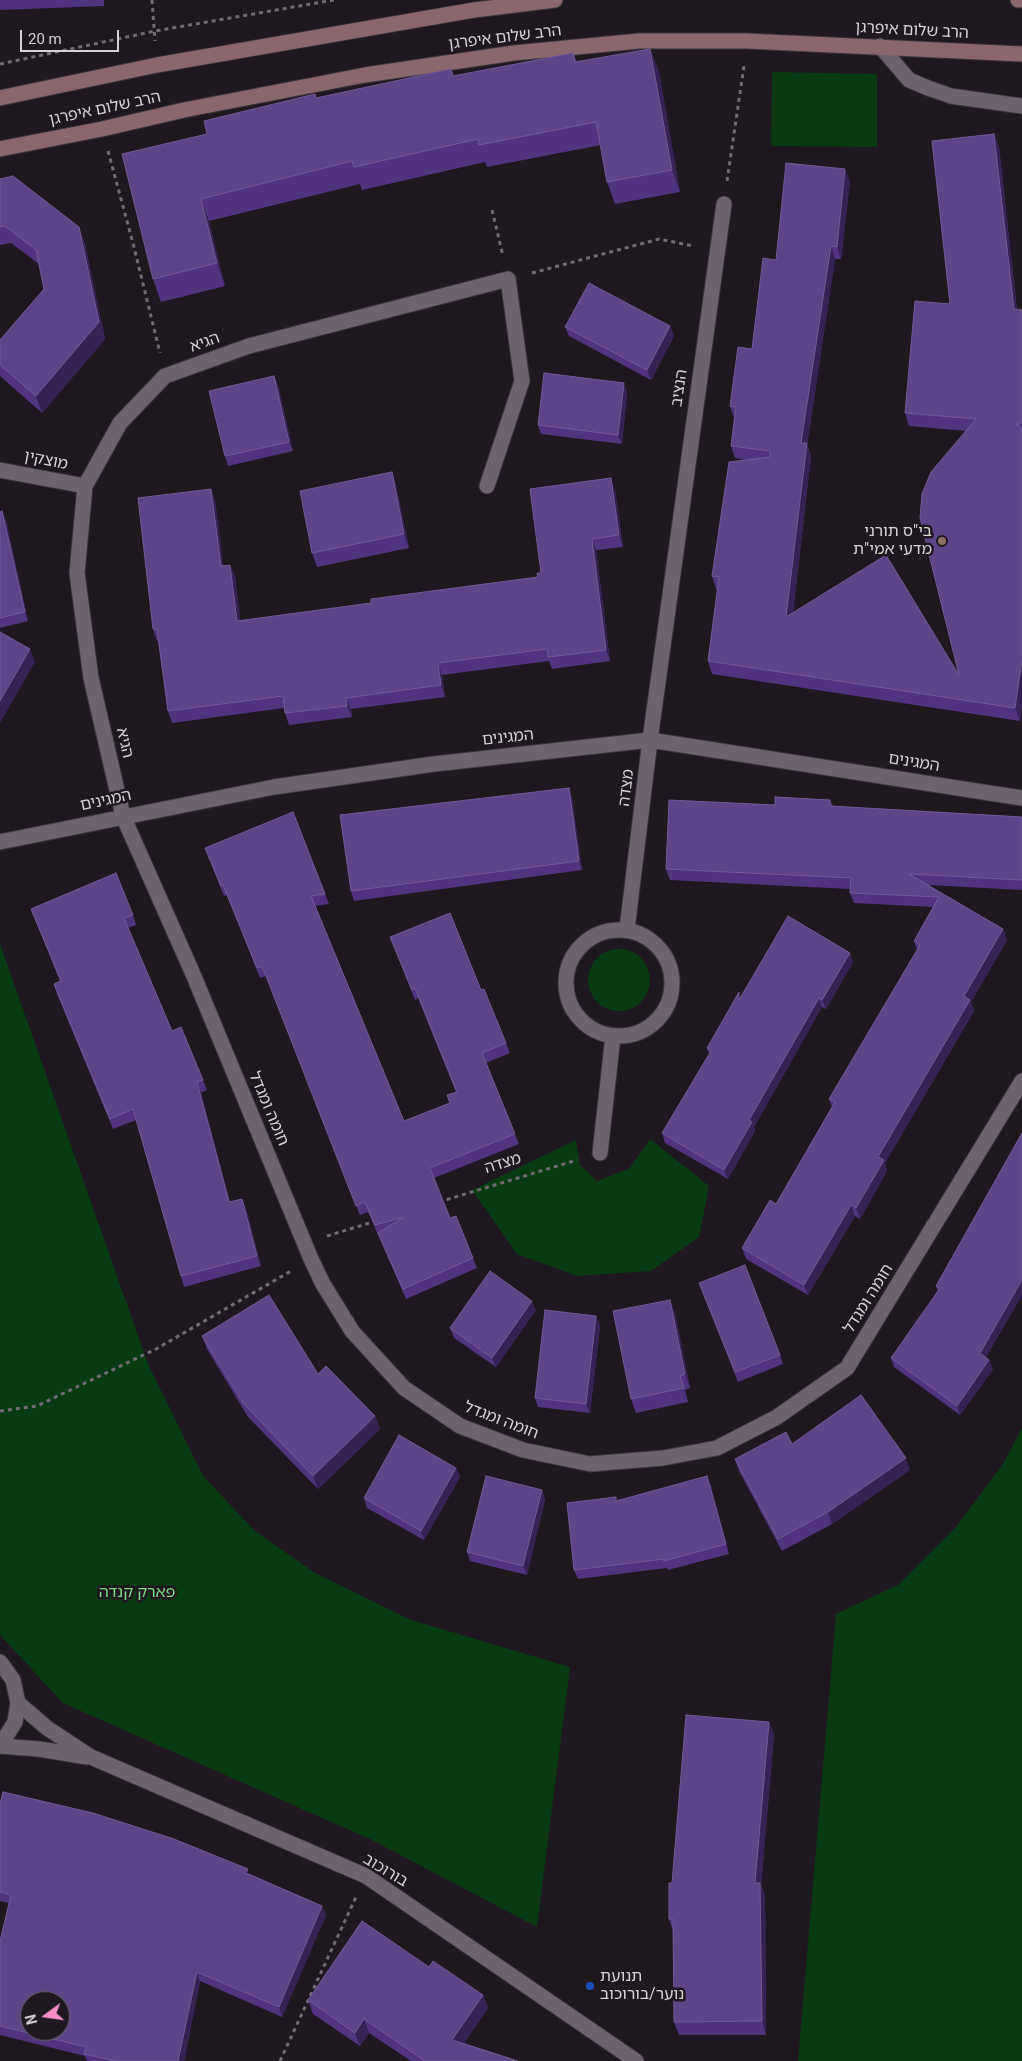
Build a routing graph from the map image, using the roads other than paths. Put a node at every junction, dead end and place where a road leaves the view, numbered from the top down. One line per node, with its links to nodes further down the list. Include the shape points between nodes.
1 (555, 0): 6 (main road, הרב שלום איפרגן, via 474,10 157,64)
2 (1018, 0): 3 (main road)
3 (1022, 0)
4 (880, 46): 5 (main road, הרב שלום איפרגן); 7 (street, via 909,80 951,96); 8 (main road, הרב שלום איפרגן, via 639,41 505,54 365,74)
5 (1022, 54)
6 (0, 98)
7 (1022, 106)
8 (0, 149)
9 (724, 204): 13 (street, הנציב)
10 (0, 470): 11 (street, מוצקין)
11 (85, 486): 12 (street, הגיא, via 120,423 166,376 249,346 508,279 522,381); 15 (street, הגיא, via 77,573 91,678)
12 (487, 486)
13 (650, 740): 14 (street, המגינים); 15 (street, המגינים, via 434,764 274,787); 17 (street, מצדה)
14 (1022, 798)
15 (123, 816): 16 (street, המגינים); 19 (street, חומה ומגדל, via 193,974 311,1259 352,1331 404,1388 460,1426 523,1450 590,1464 663,1458 717,1448 777,1417 847,1368)
16 (0, 842)
17 (627, 929): 18 (street, via 643,934 656,944 672,973 672,990 658,1020 630,1036); 18 (street, via 594,935 581,945 570,959 566,976 566,992 572,1009 582,1022 596,1032)
18 (613, 1036): 20 (street)
19 (1022, 1081)
20 (600, 1153)
21 (0, 1662): 22 (street, via 13,1680)
22 (18, 1703): 23 (street, via 15,1722); 24 (street, בורוכוב, via 47,1728)
23 (0, 1746): 24 (street, בורוכוב)
24 (91, 1757): 25 (street, בורוכוב, via 366,1876)
25 (636, 2061)

